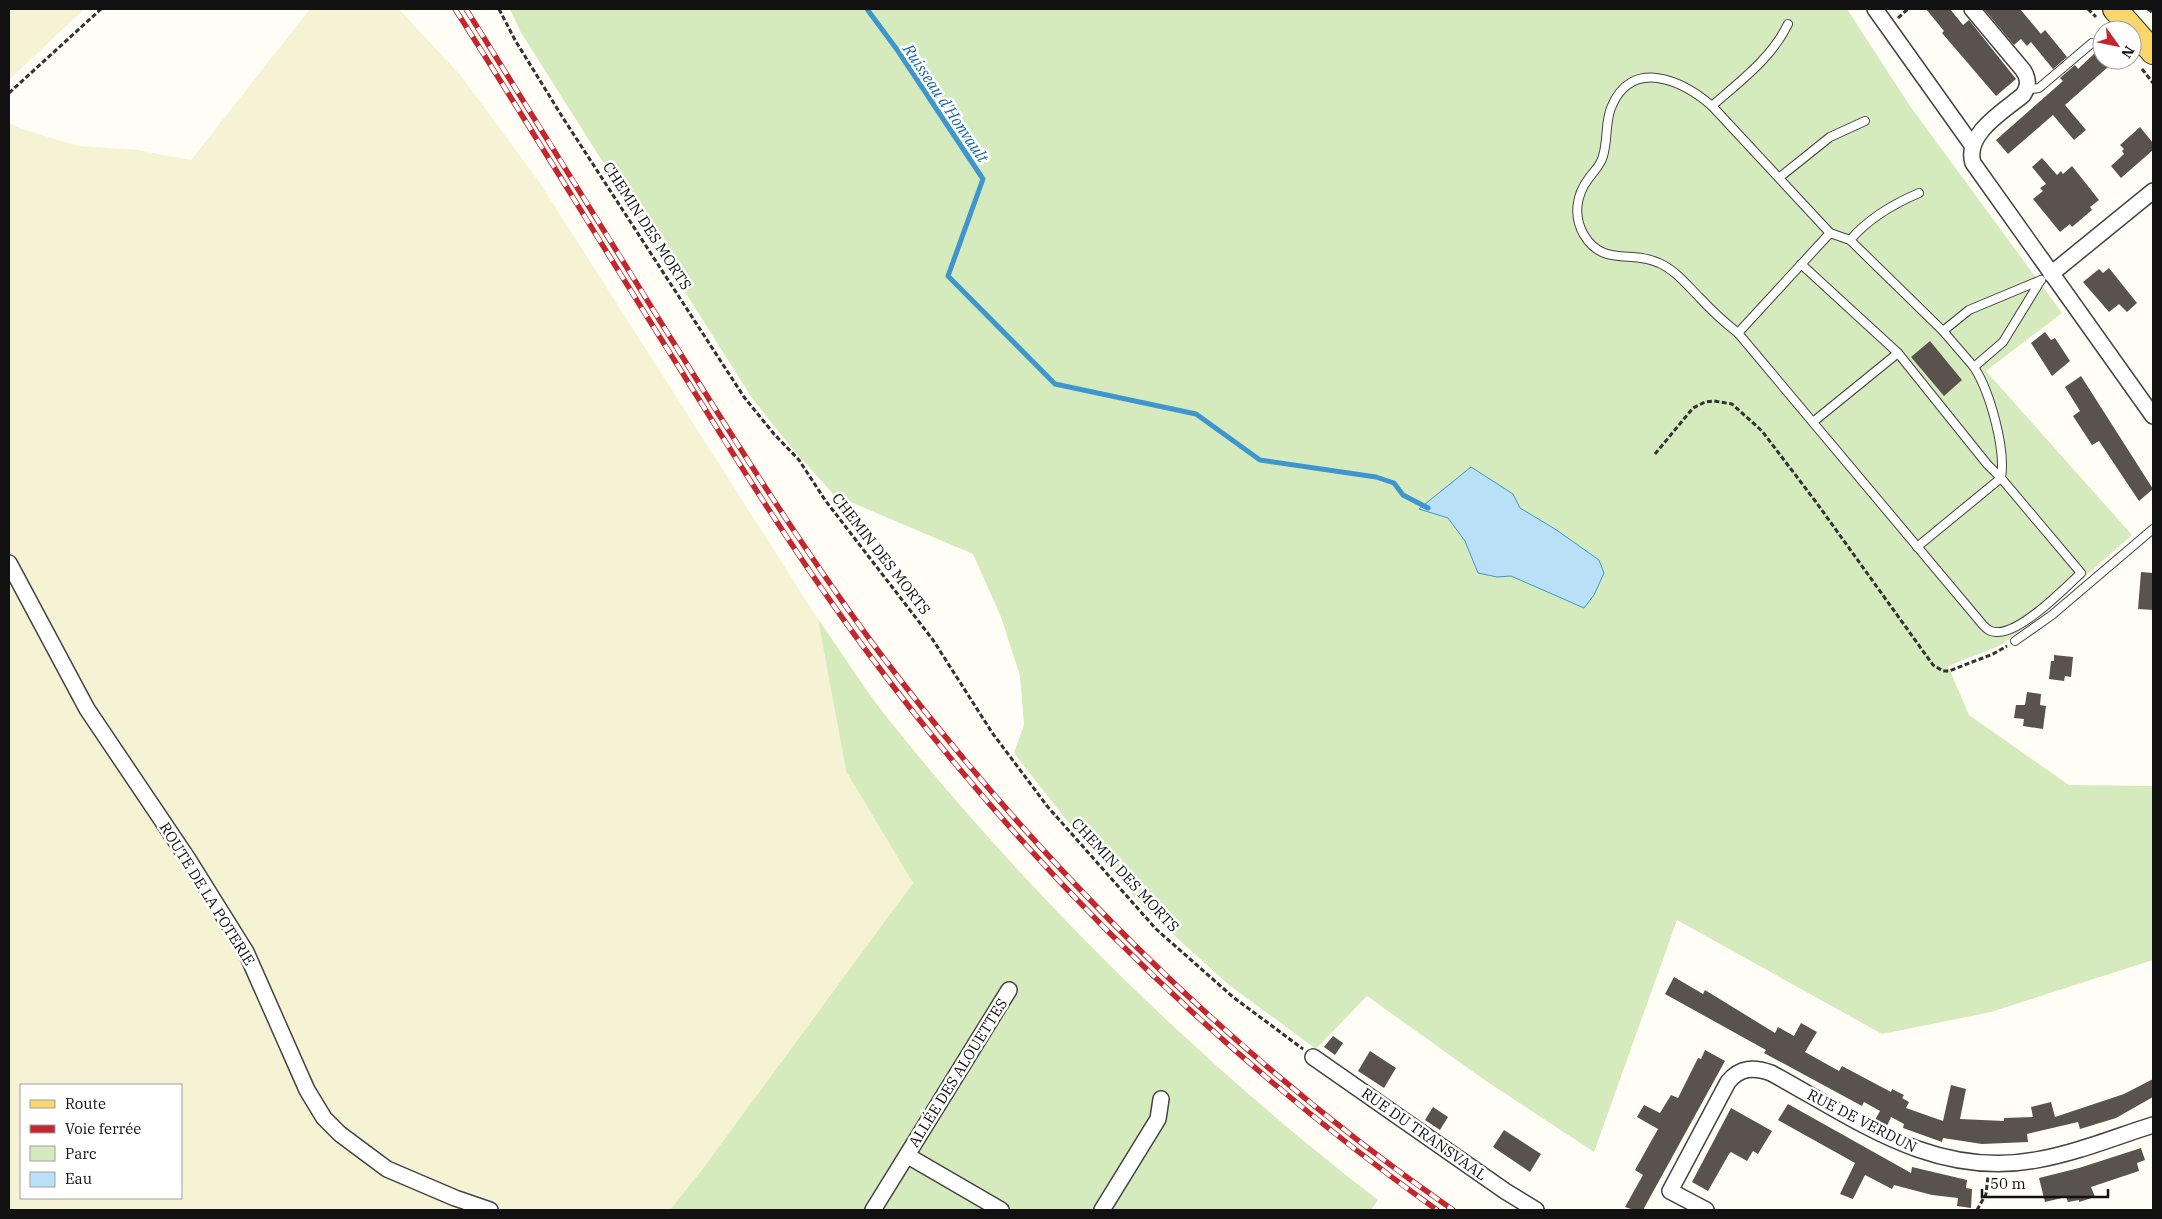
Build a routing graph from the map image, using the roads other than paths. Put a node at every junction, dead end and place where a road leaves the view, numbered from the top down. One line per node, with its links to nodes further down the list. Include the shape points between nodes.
1 (1875, 9): 12 (street)
2 (1972, 9): 9 (street, via 2023,70 2028,80)
3 (2115, 9): 8 (main road)
4 (2125, 9): 6 (main road)
5 (1788, 24): 10 (lane, via 1766,58)
6 (2153, 30)
7 (2092, 43): 9 (lane, via 2039,88)
8 (2153, 52)
9 (2026, 90): 12 (street, via 1986,127)
10 (1712, 106): 13 (lane); 21 (lane, via 1684,86 1666,78 1648,77 1630,84 1616,98 1609,115 1604,156 1579,194 1578,219 1585,236 1595,248 1609,255 1648,259 1669,268)
11 (1865, 121): 13 (lane, via 1823,141)
12 (1972, 145): 19 (street, via 1971,157 1976,168)
13 (1780, 177): 16 (lane)
14 (2153, 192): 19 (street)
15 (1919, 193): 17 (lane, via 1873,218)
16 (1830, 233): 17 (lane); 18 (lane)
17 (1850, 240): 20 (lane)
18 (1801, 264): 21 (lane); 22 (lane)
19 (2046, 277): 20 (lane, via 1969,310); 23 (lane, via 2003,342); 24 (street)
20 (1943, 331): 23 (lane)
21 (1738, 334): 25 (lane)
22 (1898, 353): 25 (lane); 26 (lane)
23 (1974, 367): 26 (lane, via 1999,434 2003,458)
24 (2153, 416)
25 (1813, 422): 28 (lane)
26 (2001, 478): 28 (lane); 28 (lane, via 2081,573 2046,606 2006,631 1988,630)
27 (2153, 529): 30 (lane)
28 (1917, 547)
29 (9, 563): 36 (street, ROUTE DE LA POTERIE, via 87,709 246,952 307,1090 324,1118 387,1169)
30 (2015, 641)
31 (1009, 990): 35 (street, ALLÉE DES ALOUETTES)
32 (1313, 1057): 40 (street, RUE DU TRANSVAAL)
33 (1161, 1099): 39 (street, via 1158,1119)
34 (2153, 1125): 41 (street, RUE DE VERDUN, via 2052,1157 2024,1162 1959,1160 1910,1148 1771,1074 1750,1068 1738,1072 1728,1082 1670,1191)
35 (908, 1156): 37 (street, ALLÉE DES ALOUETTES); 38 (street)
36 (490, 1210)
37 (874, 1210)
38 (1001, 1210)
39 (1102, 1210)
40 (1536, 1210)
41 (1706, 1210)

